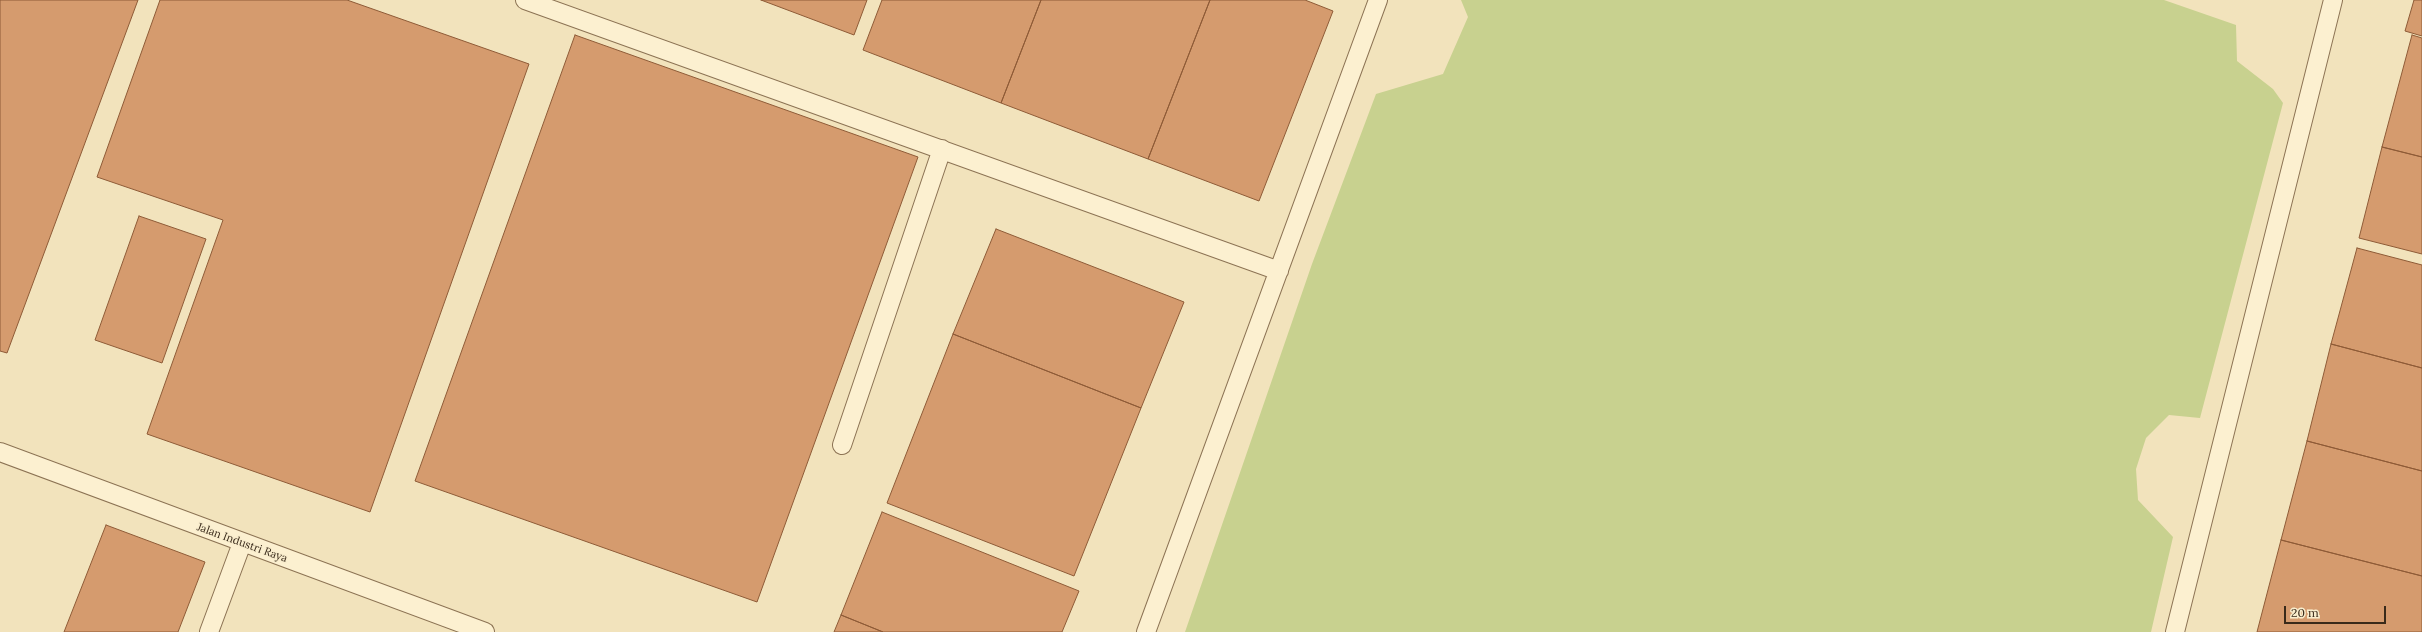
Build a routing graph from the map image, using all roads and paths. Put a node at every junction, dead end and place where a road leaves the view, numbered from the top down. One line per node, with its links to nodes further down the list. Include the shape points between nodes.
1 (525, 0): 4 (lane)
2 (1378, 0): 5 (lane)
3 (2332, 0): 12 (lane)
4 (942, 149): 5 (lane); 6 (lane)
5 (1279, 271): 11 (lane)
6 (842, 445)
7 (0, 452): 8 (lane, Jalan Industri Raya)
8 (242, 543): 9 (lane); 10 (lane, Jalan Industri Raya)
9 (209, 632)
10 (485, 632)
11 (1146, 632)
12 (2175, 632)

